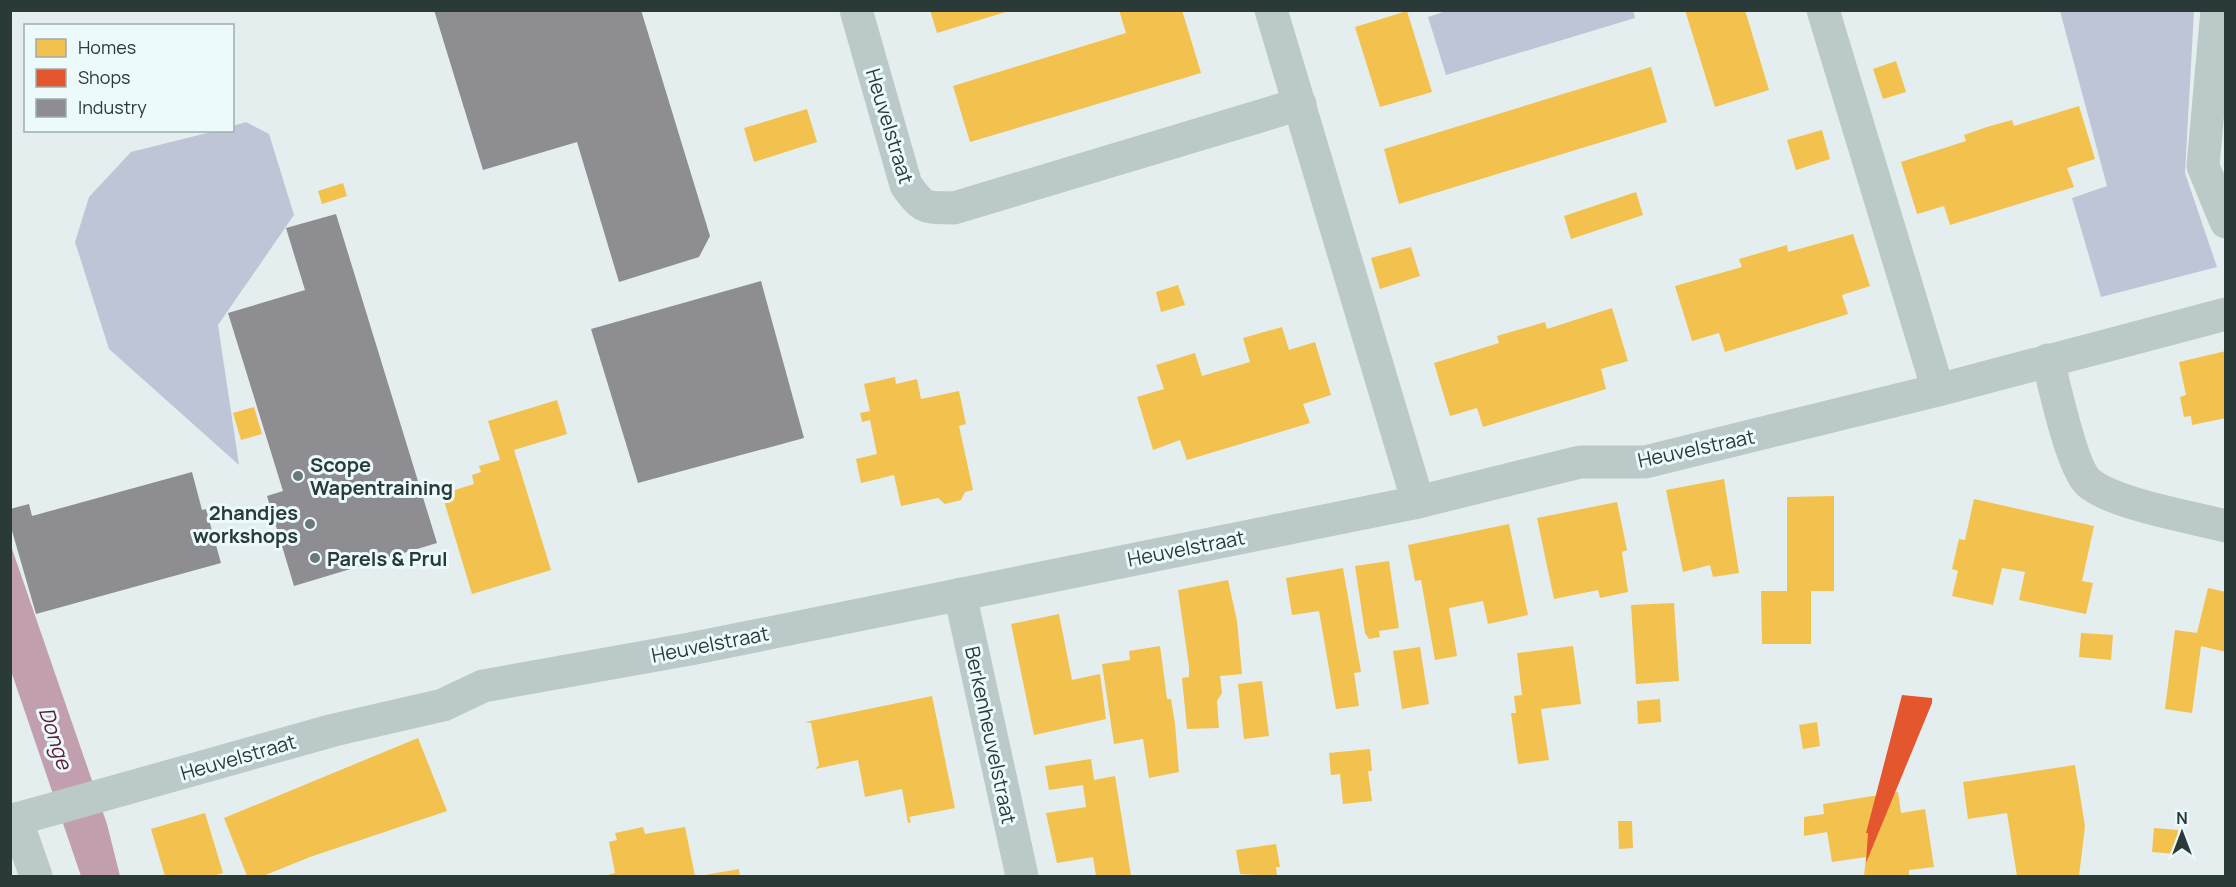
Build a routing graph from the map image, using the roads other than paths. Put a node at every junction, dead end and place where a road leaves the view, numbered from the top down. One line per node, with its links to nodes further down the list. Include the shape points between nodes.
1 (855, 10): 5 (street, Heuvelstraat, via 906,185 920,204 928,208 954,208)
2 (1271, 10): 5 (street)
3 (1823, 10): 9 (street)
4 (2217, 10): 6 (street, via 2203,166)
5 (1300, 104): 10 (street)
6 (2226, 222)
7 (2226, 314): 8 (street, Heuvelstraat)
8 (2048, 360): 9 (street, Heuvelstraat); 11 (street, via 2068,441 2087,482 2111,496)
9 (1938, 390): 10 (street, Heuvelstraat, via 1645,462 1580,462)
10 (1418, 502): 12 (street, Heuvelstraat)
11 (2226, 526)
12 (960, 594): 13 (street, Heuvelstraat, via 483,686 443,705 334,730); 15 (street, Berkenheuvelstraat)
13 (13, 820): 14 (street)
14 (36, 876)
15 (1022, 876)

